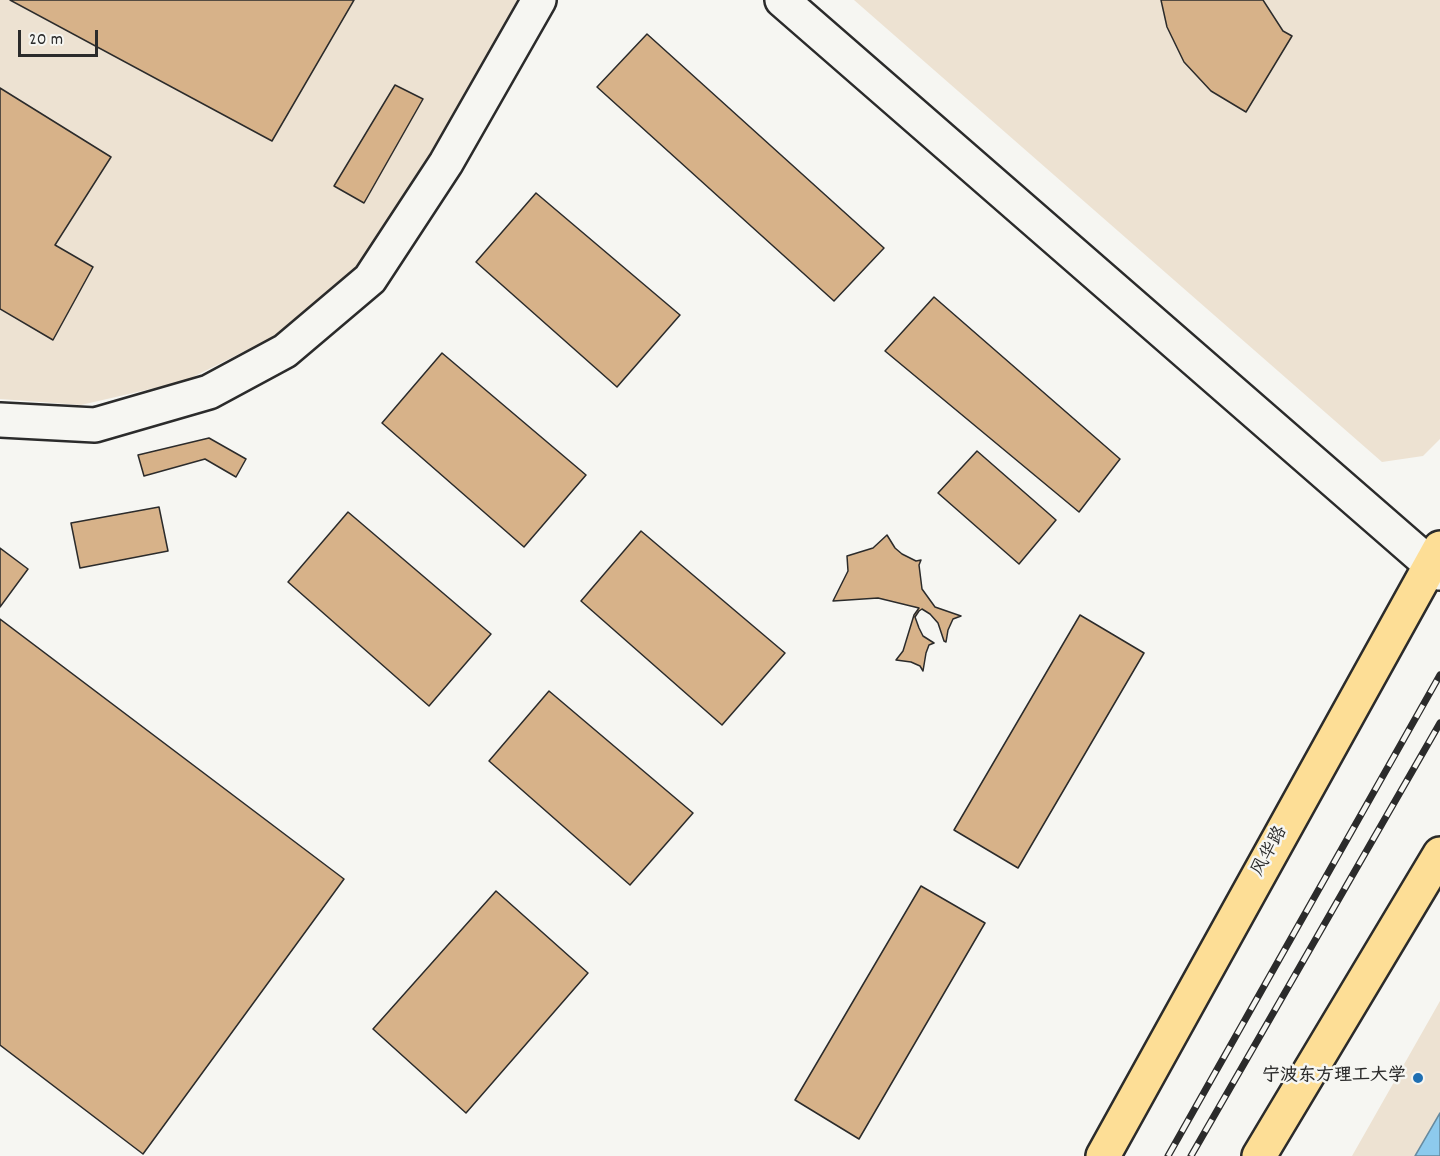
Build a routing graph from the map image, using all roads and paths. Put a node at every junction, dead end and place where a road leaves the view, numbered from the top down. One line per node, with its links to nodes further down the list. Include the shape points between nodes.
1 (539, 0): 3 (main road, via 446,163 370,279 285,351 209,392 95,425)
2 (782, 0): 4 (main road)
3 (0, 420)
4 (1437, 562): 6 (main road, 风华路)
5 (1440, 854): 7 (main road)
6 (1102, 1156)
7 (1259, 1156)

